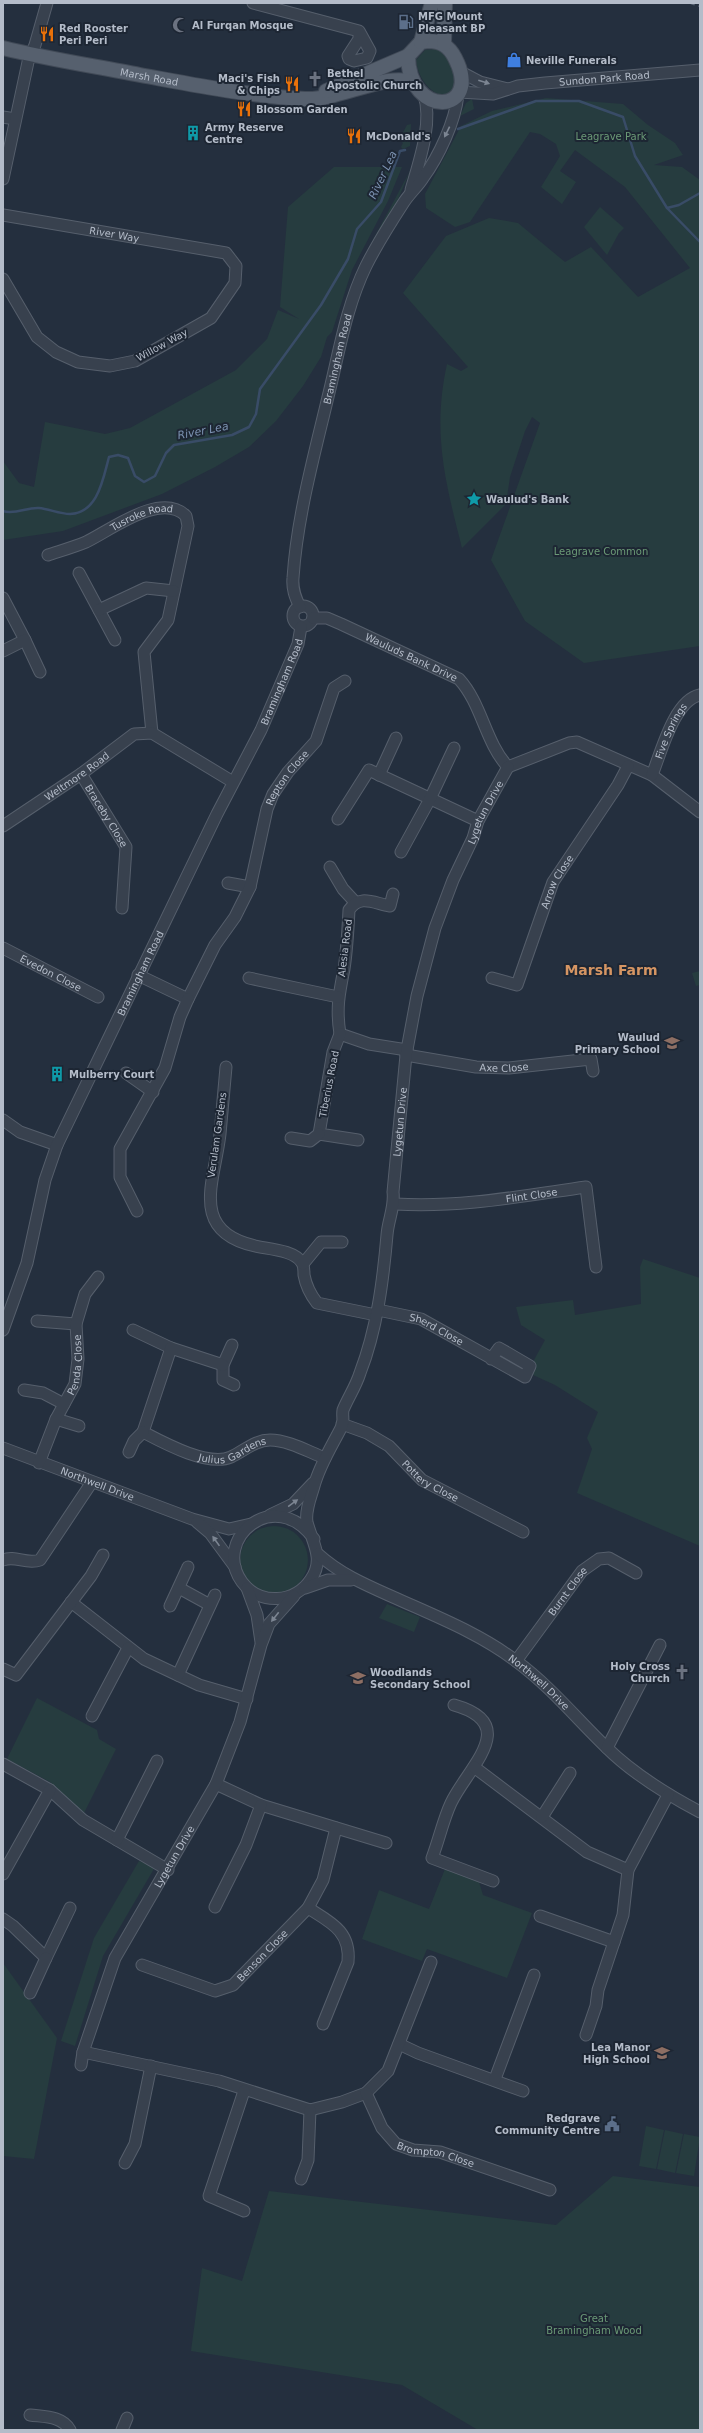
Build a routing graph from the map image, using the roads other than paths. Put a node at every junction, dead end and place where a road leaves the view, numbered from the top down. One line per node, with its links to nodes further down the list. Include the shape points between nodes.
1 (47, 3): 9 (street)
2 (253, 3): 5 (street)
3 (432, 3): 6 (main road)
4 (445, 3): 7 (main road)
5 (359, 32)
6 (421, 42): 7 (main road, via 435,41); 10 (main road)
7 (444, 44): 12 (main road, via 453,54)
8 (3, 48): 9 (main road, Marsh Road)
9 (31, 55): 17 (main road, Marsh Road, via 236,93); 19 (street)
10 (408, 56): 13 (main road, via 409,73); 17 (main road, Marsh Road, via 330,90)
11 (700, 70): 14 (street, Sundon Park Road, via 545,83)
12 (461, 72): 14 (street, Sundon Park Road, one-way to 14, via 480,82); 16 (main road, via 462,82)
13 (414, 83): 15 (main road); 17 (main road, Marsh Road, via 402,79 326,98)
14 (509, 89): 16 (street, Sundon Park Road, via 493,94)
15 (424, 94): 16 (main road, via 431,101 445,103); 21 (street, Bramingham Road, via 427,107 422,154)
16 (458, 94): 21 (street, Bramingham Road, one-way to 21, via 456,111 449,128 424,178)
17 (297, 99)
18 (3, 117): 19 (street)
19 (15, 119): 20 (street)
20 (3, 179)
21 (410, 194): 29 (street, Bramingham Road, via 374,250 363,273 338,348 307,485 298,538 293,579 294,592)
22 (3, 215): 23 (street, River Way)
23 (226, 253): 24 (street, Willow Way, via 236,266 235,283 211,318 135,361 110,366 78,362 56,352 37,337)
24 (3, 279)
25 (48, 555): 27 (street, Tusroke Road, via 84,542 144,512 156,508 174,508 181,511 189,522)
26 (79, 573): 30 (street)
27 (174, 591): 30 (street, via 146,588); 39 (street, via 166,624 144,652)
28 (3, 598): 33 (street)
29 (300, 607): 31 (street, via 309,608); 32 (street, via 294,611 293,617 295,623)
30 (99, 610): 34 (street)
31 (313, 618): 32 (street, via 308,625); 43 (street, Wauluds Bank Drive, via 327,618 459,679 471,693 499,757)
32 (301, 627): 47 (street, Bramingham Road, via 302,634 261,730)
33 (25, 640): 35 (street); 36 (street)
34 (115, 640)
35 (3, 651)
36 (40, 672)
37 (345, 681): 56 (street, Repton Close, via 334,688 316,741 288,772 273,794 267,809)
38 (700, 695): 46 (street, Five Springs, via 694,696 681,707)
39 (152, 733): 44 (street, Weltmore Road, via 134,734); 47 (street)
40 (396, 738): 45 (street)
41 (454, 748): 48 (street)
42 (628, 766): 43 (street, via 577,742); 46 (street); 63 (street, Arrow Close, via 553,882 517,985)
43 (508, 767): 51 (street, Lygetun Drive)
44 (81, 774): 52 (street, Weltmore Road); 59 (street, Braceby Close, via 126,847)
45 (379, 774): 48 (street); 50 (street, via 369,770)
46 (652, 776): 49 (street)
47 (233, 782): 61 (street, Bramingham Road)
48 (430, 799): 51 (street); 53 (street)
49 (700, 812)
50 (338, 819)
51 (478, 821): 68 (street, Lygetun Drive, via 476,833 435,928 417,996)
52 (3, 826)
53 (400, 852)
54 (330, 867): 58 (street, via 343,889)
55 (228, 882): 56 (street)
56 (250, 887): 66 (street, Repton Close, via 235,917 215,945)
57 (393, 894): 58 (street, via 390,906 360,900)
58 (355, 902): 65 (street, Alesia Road, via 349,910 344,968)
59 (122, 908)
60 (3, 948): 64 (street, Evedon Close)
61 (138, 975): 66 (street); 77 (street, Bramingham Road)
62 (249, 978): 65 (street)
63 (492, 978)
64 (98, 997)
65 (338, 997): 67 (street, Alesia Road)
66 (188, 999): 72 (street, Repton Close, via 165,1068)
67 (340, 1034): 68 (street); 74 (street, Tiberius Road, via 333,1052)
68 (406, 1053): 70 (street, Axe Close, via 476,1067 509,1068 591,1059); 78 (street, Lygetun Drive, via 393,1192)
69 (226, 1067): 81 (street, Verulam Gardens, via 220,1134 208,1195 210,1209 223,1230 233,1239 242,1244 294,1256)
70 (593, 1071)
71 (126, 1074): 72 (street)
72 (153, 1092): 79 (street, Repton Close, via 120,1149 120,1177)
73 (3, 1120): 77 (street, via 20,1132)
74 (319, 1134): 75 (street, via 310,1141); 76 (street)
75 (291, 1138)
76 (358, 1140)
77 (57, 1145): 87 (street, Bramingham Road, via 45,1180 27,1263)
78 (395, 1204): 82 (street, Flint Close, via 470,1204 586,1187); 84 (street, Lygetun Drive, via 388,1218)
79 (137, 1211)
80 (342, 1242): 81 (street, via 321,1242)
81 (303, 1264): 84 (street, via 306,1284 317,1303)
82 (596, 1267)
83 (98, 1278): 86 (street, Penda Close, via 85,1294)
84 (377, 1312): 91 (street, Sherd Close, via 421,1318); 97 (street, Lygetun Drive, via 361,1373 342,1412)
85 (38, 1321): 86 (street, Penda Close)
86 (76, 1324): 95 (street, Penda Close, via 77,1372 75,1384)
87 (3, 1330)
88 (133, 1330): 90 (street)
89 (232, 1345): 92 (street)
90 (171, 1348): 92 (street); 99 (street)
91 (491, 1359)
92 (223, 1365): 93 (street, via 223,1380)
93 (234, 1385)
94 (24, 1390): 95 (street, Penda Close, via 43,1393)
95 (64, 1404): 96 (street, Penda Close)
96 (56, 1419): 98 (street); 103 (street, Penda Close)
97 (342, 1424): 102 (street, Lygetun Drive); 109 (street, Pottery Close, via 366,1433 389,1446 422,1480)
98 (79, 1426)
99 (143, 1432): 101 (street); 102 (street, Julius Gardens, via 163,1443 210,1460 226,1459 258,1442 268,1440 277,1440)
100 (3, 1448): 103 (street, Northwell Drive)
101 (128, 1452)
102 (325, 1458): 104 (street, Lygetun Drive)
103 (39, 1463): 105 (street, Northwell Drive)
104 (315, 1481): 106 (street, Lygetun Drive, one-way to 104, via 293,1504); 110 (street, Lygetun Drive, via 307,1509 307,1522)
105 (92, 1482): 107 (street, Northwell Drive); 113 (street, via 40,1560 27,1563 15,1558)
106 (266, 1517): 108 (street, Lygetun Drive); 110 (street, Lygetun Drive, via 280,1516 294,1520 305,1528)
107 (192, 1519): 108 (street, via 229,1529); 115 (street, one-way to 107, via 210,1533)
108 (251, 1524): 115 (street, Lygetun Drive, via 237,1543 234,1555)
109 (523, 1532)
110 (314, 1540): 111 (street, Lygetun Drive)
111 (318, 1554): 117 (street, Northwell Drive, via 332,1566); 120 (street, Lygetun Drive, via 312,1578)
112 (103, 1555): 122 (street)
113 (3, 1560)
114 (188, 1567): 118 (street)
115 (235, 1568): 119 (street)
116 (636, 1573): 128 (street, Burnt Close, via 609,1558 599,1560 582,1571)
117 (358, 1581): 120 (street, Northwell Drive, via 328,1580); 128 (street, Northwell Drive, via 479,1638)
118 (179, 1588): 123 (street); 124 (street)
119 (247, 1588): 120 (street, via 258,1596 271,1599 284,1598); 125 (street, via 257,1615)
120 (301, 1591): 125 (street, Lygetun Drive, one-way to 125, via 269,1624)
121 (215, 1595): 123 (street)
122 (71, 1602): 127 (street); 129 (street, via 16,1675)
123 (210, 1605): 130 (street)
124 (170, 1606)
125 (261, 1645): 131 (street, Lygetun Drive)
126 (660, 1645): 134 (street)
127 (128, 1648): 130 (street); 133 (street)
128 (516, 1661): 134 (street, Northwell Drive, via 566,1705)
129 (3, 1669)
130 (178, 1675): 131 (street, via 199,1685)
131 (247, 1699): 139 (street, Lygetun Drive)
132 (454, 1705): 137 (street, via 476,1714 486,1728 488,1738 485,1749)
133 (92, 1716)
134 (606, 1748): 141 (street, Northwell Drive)
135 (157, 1761): 146 (street)
136 (3, 1764): 140 (street)
137 (474, 1767): 144 (street); 151 (street, via 451,1804 432,1858)
138 (570, 1773): 144 (street)
139 (216, 1784): 142 (street); 148 (street, Lygetun Drive)
140 (50, 1790): 146 (street, via 83,1820); 150 (street)
141 (668, 1795): 143 (street, Northwell Drive); 149 (street)
142 (261, 1805): 145 (street); 152 (street, via 246,1845)
143 (700, 1812)
144 (542, 1817): 149 (street, via 587,1852)
145 (336, 1828): 147 (street); 154 (street, Benson Close, via 323,1880)
146 (117, 1840): 148 (street)
147 (386, 1843)
148 (168, 1870): 166 (street, Lygetun Drive, via 115,1958)
149 (628, 1870): 157 (street, via 623,1915)
150 (3, 1874)
151 (493, 1880)
152 (215, 1907)
153 (70, 1908): 158 (street)
154 (308, 1908): 160 (street, Benson Close, via 233,1985 224,1989 204,1989); 163 (street, via 341,1932 348,1942 348,1962)
155 (540, 1916): 157 (street)
156 (3, 1919): 158 (street)
157 (614, 1942): 164 (street)
158 (46, 1958): 162 (street)
159 (431, 1962): 165 (street)
160 (142, 1965)
161 (534, 1975): 169 (street)
162 (30, 1993)
163 (323, 2024)
164 (586, 2035)
165 (399, 2044): 169 (street); 172 (street, via 388,2070)
166 (83, 2052): 167 (street, Lygetun Drive); 168 (street)
167 (81, 2065)
168 (151, 2066): 170 (street, via 219,2081); 174 (street, via 135,2144)
169 (495, 2079): 171 (street)
170 (244, 2090): 173 (street); 177 (street, via 209,2196)
171 (523, 2091)
172 (366, 2093): 173 (street); 176 (street, Brompton Close, via 382,2128 396,2144 413,2150 440,2152)
173 (310, 2110): 175 (street, via 308,2160)
174 (125, 2163)
175 (301, 2179)
176 (550, 2190)
177 (244, 2211)
178 (30, 2415): 180 (street, via 57,2418)
179 (127, 2418): 181 (street)
180 (70, 2430)
181 (122, 2430)

